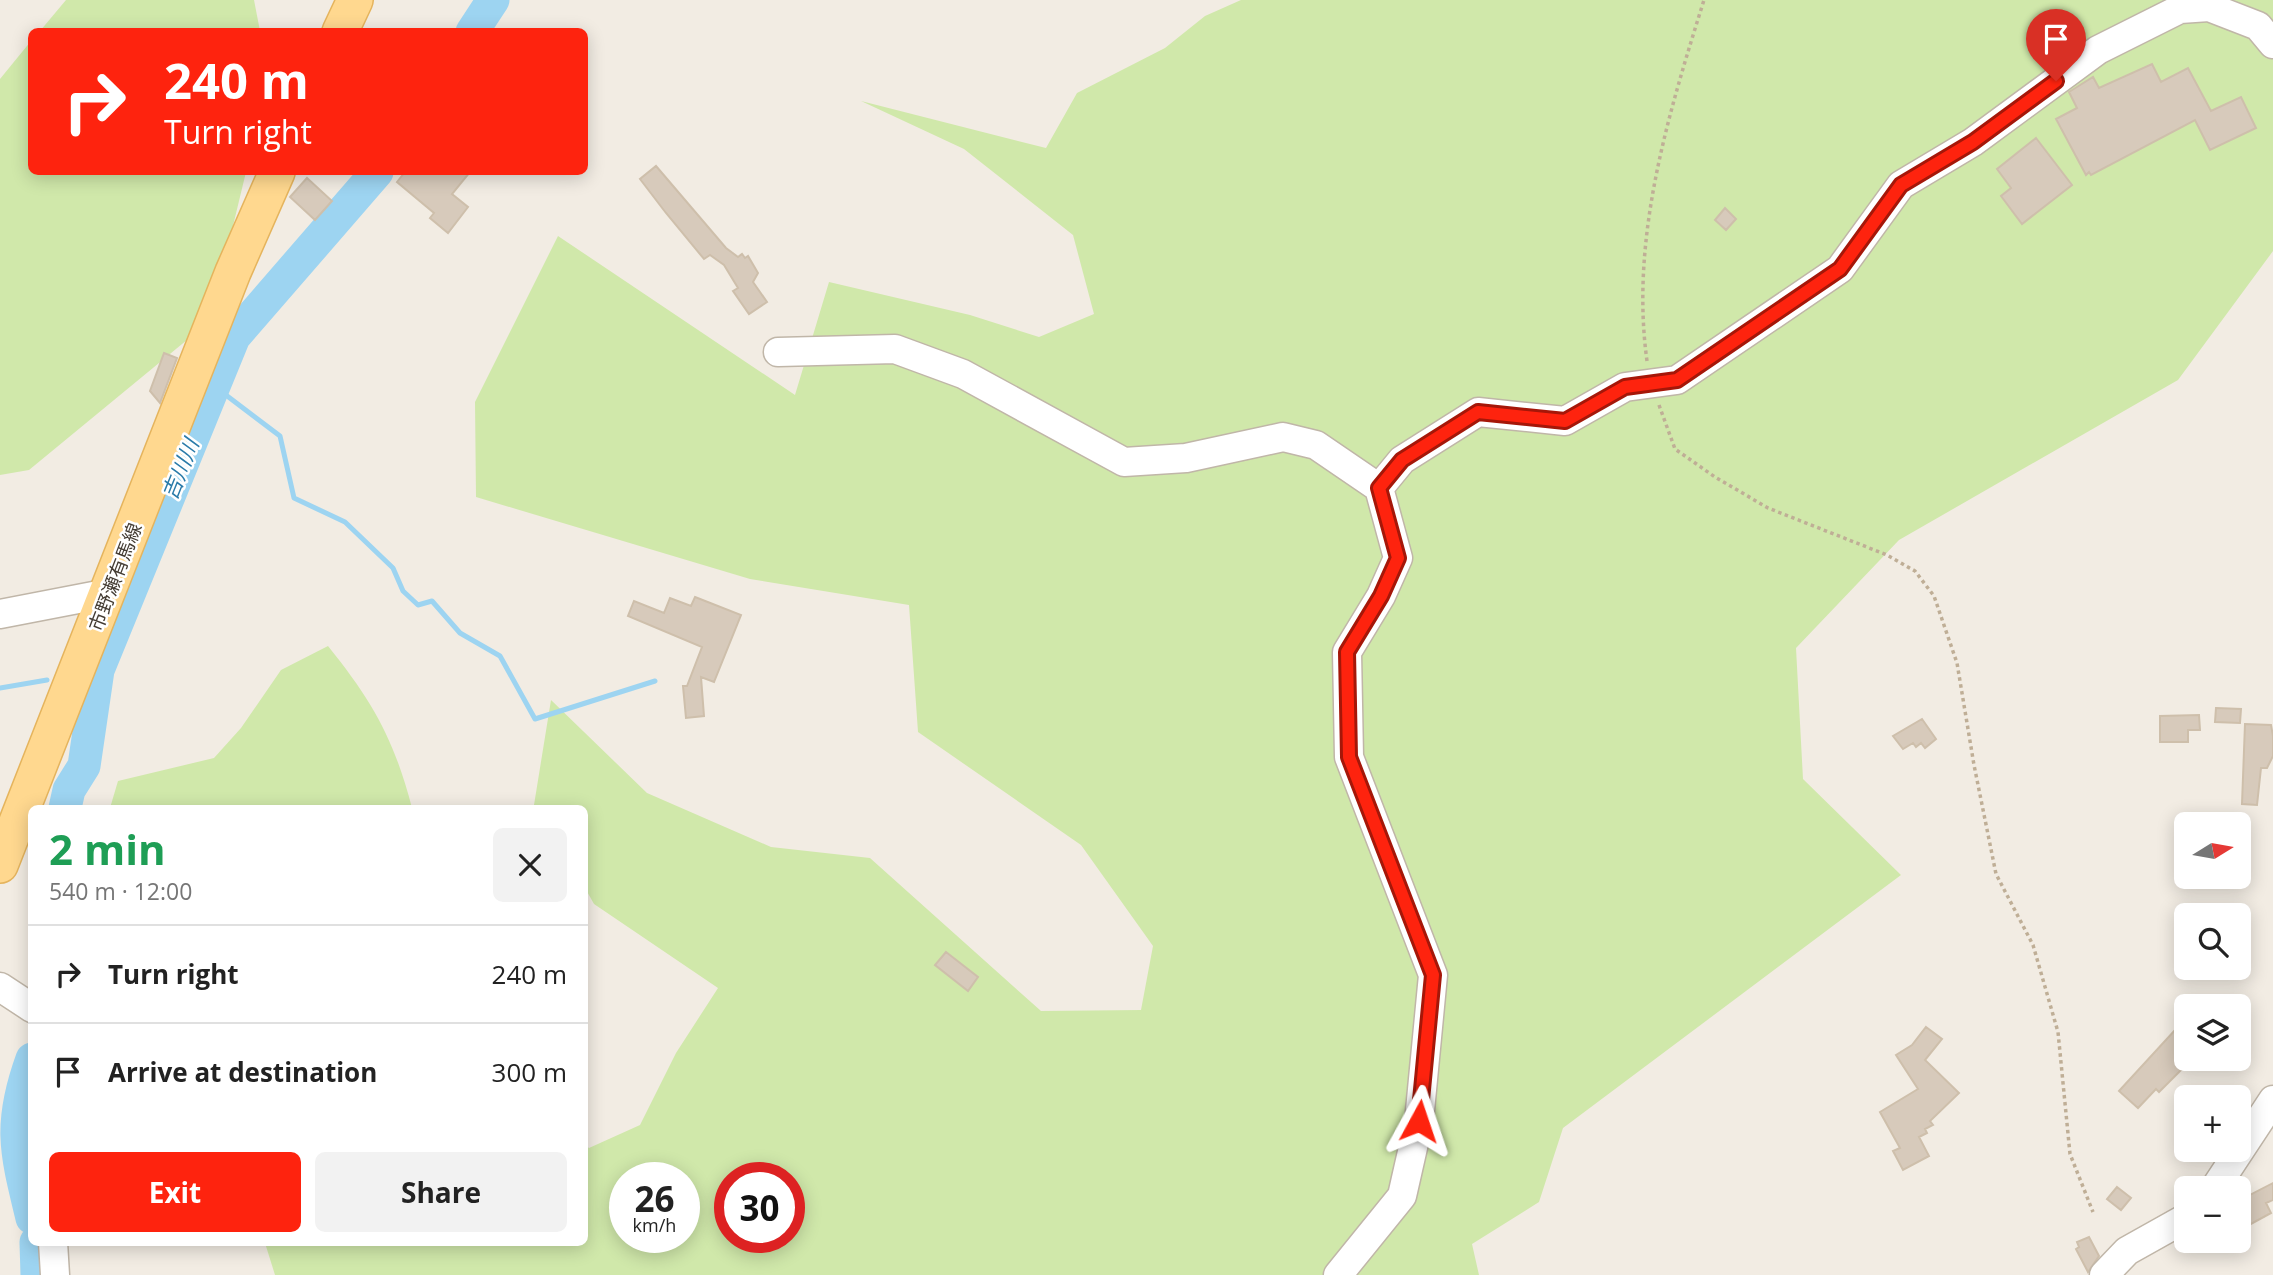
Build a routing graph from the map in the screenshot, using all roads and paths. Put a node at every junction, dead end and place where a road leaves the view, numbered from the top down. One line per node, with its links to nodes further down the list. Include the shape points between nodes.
1 (355, 0): 3 (main road)
2 (1704, 0): 7 (path, via 1681,74 1646,230 1642,308)
3 (342, 28)
4 (2273, 44): 7 (street, via 2258,26 2209,8 2180,9 2098,50 1973,142 1901,185 1840,269 1677,380)
5 (276, 175): 9 (main road, 市野瀬有馬線, via 233,272)
6 (778, 352): 8 (street, via 895,349 963,374 1124,462 1186,458 1283,437 1316,445)
7 (1651, 383): 8 (street, via 1625,387 1565,421 1478,412 1402,460); 16 (path, via 1675,449 1768,508 1915,571 1934,596 1958,663 1996,873 2034,945 2058,1032 2070,1154)
8 (1379, 488): 20 (street, via 1398,558 1347,652 1349,757 1433,975 1419,1121 1402,1196)
9 (109, 593): 10 (street); 11 (main road, 市野瀬有馬線)
10 (0, 614)
11 (0, 865)
12 (0, 986): 13 (street)
13 (28, 1005)
14 (2273, 1100): 15 (street)
15 (2223, 1176)
16 (2093, 1212)
17 (2174, 1225): 21 (street, via 2127,1251)
18 (53, 1246): 19 (street)
19 (55, 1275)
20 (1338, 1275)
21 (2104, 1275)

